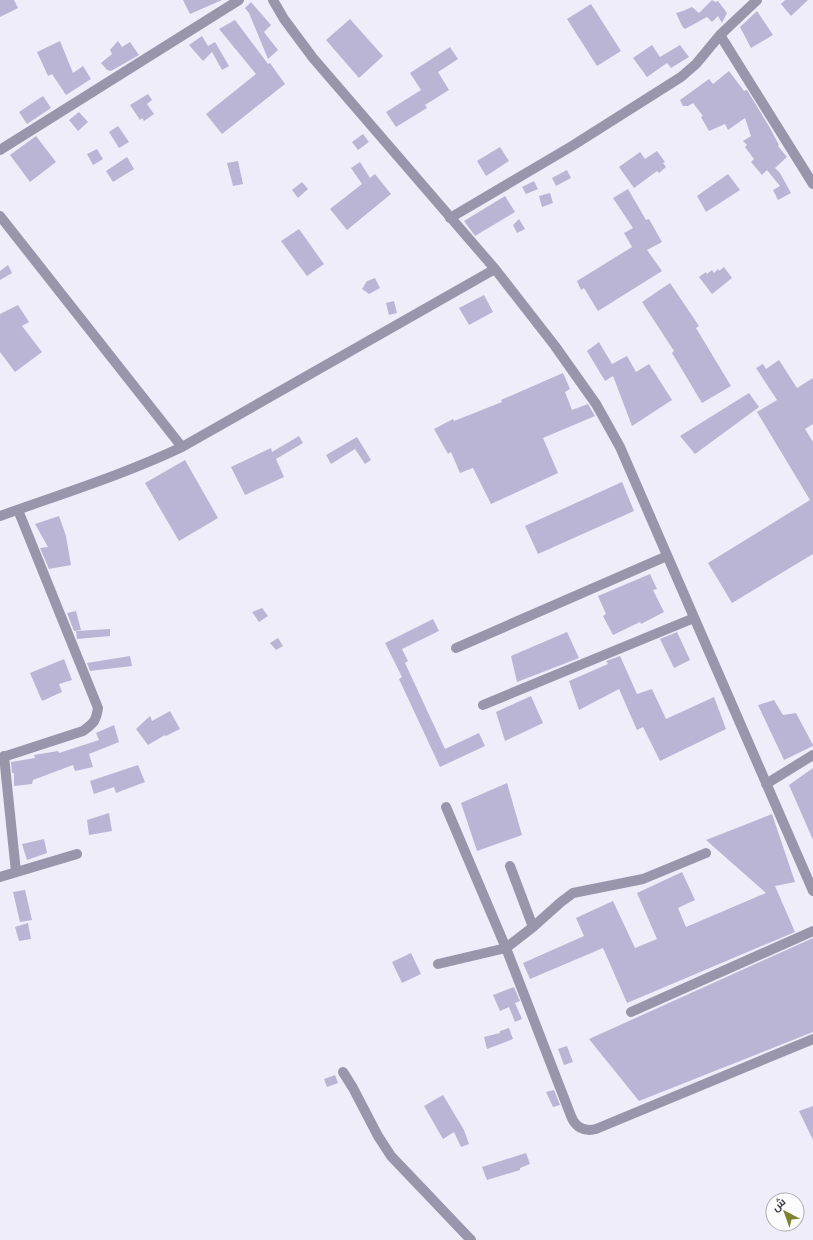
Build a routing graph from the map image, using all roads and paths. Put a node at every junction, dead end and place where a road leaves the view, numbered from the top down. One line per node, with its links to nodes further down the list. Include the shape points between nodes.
1 (239, 0): 5 (street)
2 (273, 0): 8 (street, via 313,58)
3 (757, 0): 4 (street)
4 (720, 35): 6 (street); 8 (street, via 696,64 682,76 572,146)
5 (0, 150)
6 (813, 184)
7 (0, 216): 10 (street)
8 (450, 218): 9 (street)
9 (495, 269): 10 (street); 13 (street, via 596,404 620,447)
10 (182, 447): 11 (street, via 106,479)
11 (18, 510): 12 (street); 18 (street, via 98,708 94,723 83,731)
12 (0, 516)
13 (667, 556): 14 (street); 15 (street)
14 (694, 618): 16 (street); 19 (street)
15 (456, 648)
16 (483, 705)
17 (813, 755): 19 (street)
18 (2, 757): 24 (street)
19 (766, 784): 26 (street)
20 (446, 807): 29 (street)
21 (706, 853): 27 (street, via 644,879 573,893)
22 (77, 854): 24 (street)
23 (510, 866): 27 (street)
24 (16, 872): 25 (street)
25 (0, 877)
26 (813, 891)
27 (533, 927): 29 (street)
28 (813, 931): 31 (street)
29 (506, 948): 30 (street); 32 (street, via 573,1121 583,1129 596,1129)
30 (438, 964)
31 (631, 1012)
32 (813, 1039)
33 (343, 1072): 34 (street, via 391,1156)
34 (471, 1240)

